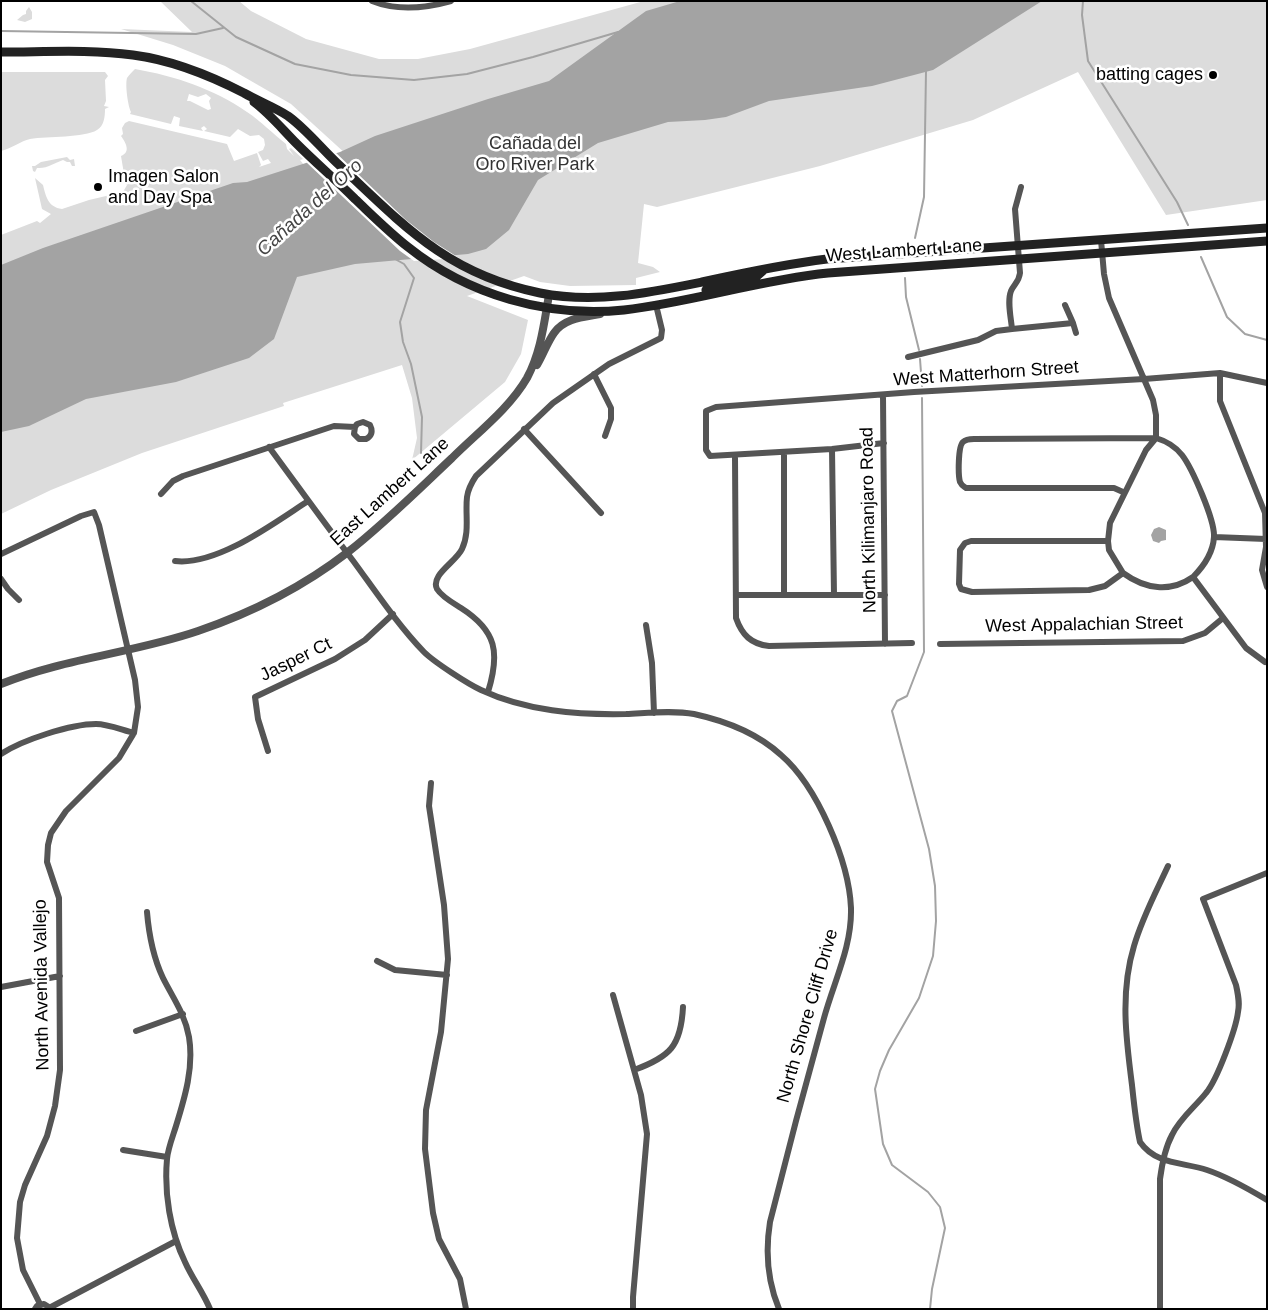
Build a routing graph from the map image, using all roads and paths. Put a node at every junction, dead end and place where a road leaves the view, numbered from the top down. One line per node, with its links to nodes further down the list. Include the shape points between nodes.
1 (372, 1): 2 (street, via 397,8)
2 (451, 1)
3 (1, 52): 4 (main road, via 133,55 194,70)
4 (244, 94): 13 (main road, West Lambert Lane, via 287,116 431,248 481,275); 17 (main road, West Lambert Lane, via 424,259 492,294)
5 (1020, 187): 9 (street, via 1015,209)
6 (1267, 228): 7 (main road, West Lambert Lane)
7 (1101, 240): 9 (main road, West Lambert Lane); 10 (street)
8 (1267, 241): 10 (main road, West Lambert Lane)
9 (1017, 246): 11 (street); 12 (main road, West Lambert Lane, via 846,258)
10 (1102, 254): 11 (main road, West Lambert Lane); 26 (street, via 1110,298)
11 (1018, 259): 14 (main road, West Lambert Lane, via 812,274); 20 (street, via 1019,278 1010,293)
12 (765, 269): 13 (main road, West Lambert Lane, via 621,297); 14 (main road, via 756,277 707,289)
13 (545, 294): 17 (street, East Lambert Lane)
14 (702, 295): 15 (main road, West Lambert Lane)
15 (656, 304): 18 (main road, West Lambert Lane); 24 (street, via 661,338)
16 (1065, 304): 19 (street)
17 (547, 308): 18 (main road, West Lambert Lane); 25 (street, East Lambert Lane, via 540,346)
18 (622, 310): 25 (street, via 576,319 561,326)
19 (1073, 323): 20 (street); 21 (street)
20 (1012, 328): 22 (street, via 978,340)
21 (1076, 333)
22 (908, 356)
23 (1220, 373): 26 (street, West Matterhorn Street); 27 (street, West Matterhorn Street); 43 (street, via 1220,401 1262,502)
24 (594, 374): 30 (street, via 553,403); 31 (street, via 611,408)
25 (528, 376): 45 (street, East Lambert Lane, via 490,421 388,519)
26 (1144, 379): 28 (street, West Matterhorn Street); 32 (street, via 1154,406)
27 (1267, 383)
28 (883, 395): 33 (street, North Kilimanjaro Road); 37 (street, West Matterhorn Street, via 711,408 706,411 707,454)
29 (355, 427): 34 (street, via 334,426)
30 (524, 429): 41 (street); 66 (street, via 476,476 467,496 467,529 462,550 440,572 436,582 443,595 483,624 490,638 495,652 494,674)
31 (605, 436)
32 (1156, 438): 38 (street); 38 (street, via 968,439 959,448 960,480 963,486 971,489 1114,488); 42 (street, via 1171,445 1185,459 1210,518)
33 (884, 444): 35 (street); 55 (street, North Kilimanjaro Road)
34 (269, 447): 39 (street, via 183,476); 40 (street, North Shore Cliff Drive)
35 (832, 449): 36 (street); 54 (street)
36 (784, 452): 37 (street); 53 (street)
37 (735, 456): 52 (street)
38 (1124, 492): 44 (street, via 1110,523)
39 (161, 494)
40 (308, 501): 45 (street, North Shore Cliff Drive); 47 (street, via 226,550 194,561)
41 (601, 513)
42 (1214, 537): 43 (street); 49 (street, via 1206,562)
43 (1266, 539): 51 (street, via 1262,570)
44 (1108, 541): 48 (street, via 1113,558); 48 (street, via 971,541 960,550 961,589 972,592 1089,590 1106,586)
45 (347, 553): 57 (street, North Shore Cliff Drive); 63 (street, East Lambert Lane, via 298,585 242,614 179,637)
46 (1, 554): 63 (street, North Avenida Vallejo, via 94,512)
47 (175, 560)
48 (1123, 573): 49 (street, via 1134,581 1159,588 1180,585)
49 (1193, 577): 58 (street)
50 (1, 579): 56 (street)
51 (1267, 587)
52 (736, 595): 53 (street); 60 (street, via 736,618 742,632 756,644)
53 (784, 595): 54 (street)
54 (834, 595): 55 (street)
55 (885, 595): 60 (street, North Kilimanjaro Road)
56 (19, 600)
57 (392, 614): 66 (street, North Shore Cliff Drive, via 426,654); 69 (street, Jasper Ct, via 365,640 335,659 255,696)
58 (1223, 618): 62 (street, West Appalachian Street, via 1205,633 1183,641); 64 (street, via 1246,648)
59 (646, 625): 67 (street)
60 (886, 644): 61 (street)
61 (912, 644)
62 (940, 644)
63 (127, 651): 65 (street, East Lambert Lane, via 70,662); 68 (street, North Avenida Vallejo, via 138,707)
64 (1265, 662)
65 (1, 684)
66 (488, 692): 67 (street, North Shore Cliff Drive, via 548,711)
67 (654, 713): 94 (street, North Shore Cliff Drive, via 691,713 722,721 756,736 783,756 808,787 831,830 848,878 851,908 848,945 801,1100 769,1231 768,1272)
68 (134, 733): 70 (street, via 97,724 55,731 11,747); 77 (street, North Avenida Vallejo, via 119,758 66,811 48,845 47,862 59,898)
69 (268, 751)
70 (1, 754)
71 (431, 783): 76 (street, via 429,806 445,914)
72 (1168, 866): 86 (street, via 1134,947 1128,969 1126,1005 1126,1040 1140,1142 1146,1150)
73 (1267, 873): 86 (street, via 1203,899 1236,985 1238,1014 1215,1080 1172,1134)
74 (147, 912): 81 (street, via 153,953)
75 (377, 961): 76 (street, via 395,970)
76 (447, 975): 92 (street, via 442,1032 426,1110 425,1150 433,1213 440,1238 460,1279)
77 (60, 976): 78 (street); 89 (street, North Avenida Vallejo, via 60,1070 55,1106 47,1136 25,1185 17,1219 16,1238 23,1270)
78 (1, 987)
79 (612, 995): 83 (street)
80 (683, 1007): 83 (street, via 680,1036 673,1047 654,1063)
81 (183, 1014): 82 (street); 85 (street, via 190,1050 189,1074)
82 (136, 1031)
83 (634, 1070): 93 (street, via 647,1134)
84 (123, 1150): 85 (street)
85 (167, 1157): 88 (street, via 167,1185)
86 (1163, 1160): 87 (street, via 1206,1169); 95 (street, via 1160,1179)
87 (1267, 1200)
88 (176, 1240): 90 (street); 91 (street)
89 (37, 1306): 90 (street, via 44,1304)
90 (52, 1308)
91 (210, 1309)
92 (466, 1309)
93 (633, 1309)
94 (779, 1309)
95 (1160, 1309)

